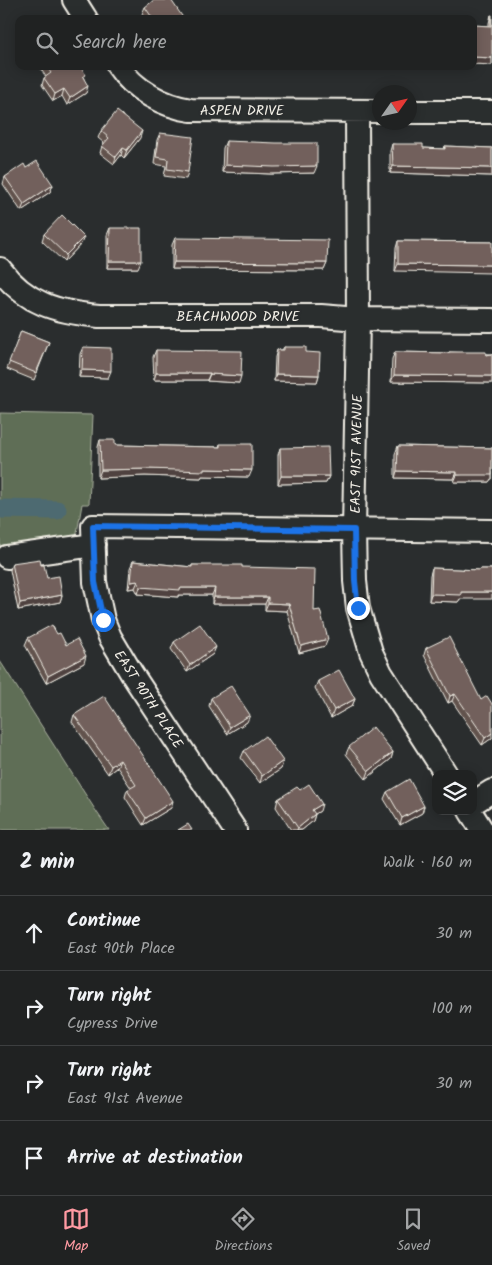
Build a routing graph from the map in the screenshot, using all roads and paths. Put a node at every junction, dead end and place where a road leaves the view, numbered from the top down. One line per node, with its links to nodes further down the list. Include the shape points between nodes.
1 (74, 0): 2 (street)
2 (83, 15)
3 (121, 70): 4 (street, ASPEN DRIVE, via 141,90 165,103 191,110)
4 (357, 111): 5 (street, ASPEN DRIVE); 9 (street, EAST 91ST AVENUE)
5 (372, 111)
6 (417, 112): 7 (street)
7 (492, 112)
8 (0, 269): 9 (street, BEACHWOOD DRIVE, via 30,298 78,314)
9 (358, 319): 10 (street, BEACHWOOD DRIVE); 11 (street, EAST 91ST AVENUE)
10 (492, 320)
11 (354, 530): 12 (street); 13 (street); 15 (street, EAST 91ST AVENUE, via 358,608 371,652)
12 (492, 531)
13 (94, 535): 14 (street); 19 (street, EAST 90TH PLACE, via 95,582 110,638)
14 (7, 557)
15 (443, 770)
16 (492, 791): 17 (street)
17 (477, 800)
18 (473, 815): 20 (street)
19 (235, 830)
20 (482, 830)

